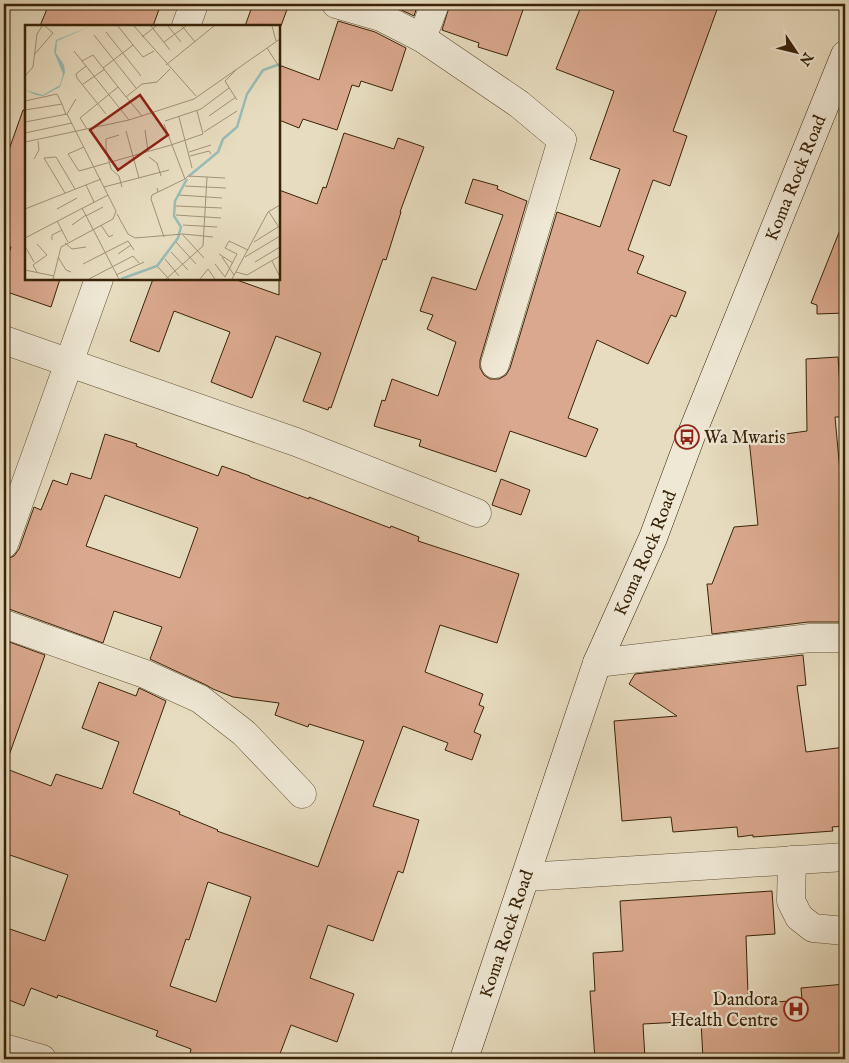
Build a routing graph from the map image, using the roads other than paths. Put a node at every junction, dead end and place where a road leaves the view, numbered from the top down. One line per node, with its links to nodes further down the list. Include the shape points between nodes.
1 (194, 4): 4 (street)
2 (336, 4): 5 (street, via 381,17)
3 (435, 4): 5 (street)
4 (186, 25)
5 (422, 38): 10 (street, via 520,104 562,140)
6 (845, 55): 15 (street, Koma Rock Road, via 692,433 653,538)
7 (99, 280): 9 (street)
8 (4, 340): 9 (street)
9 (69, 364): 11 (street, via 296,442); 12 (street)
10 (494, 364)
11 (477, 513)
12 (4, 544)
13 (4, 624): 16 (street, via 145,674 200,699 244,733)
14 (845, 638): 15 (street, via 810,638)
15 (597, 663): 19 (street, Koma Rock Road)
16 (302, 794)
17 (845, 857): 18 (street)
18 (792, 860): 19 (street); 20 (street, via 792,901 798,917 813,928)
19 (526, 877): 23 (street, Koma Rock Road)
20 (845, 931)
21 (4, 1048): 22 (street)
22 (42, 1059)
23 (464, 1059)

